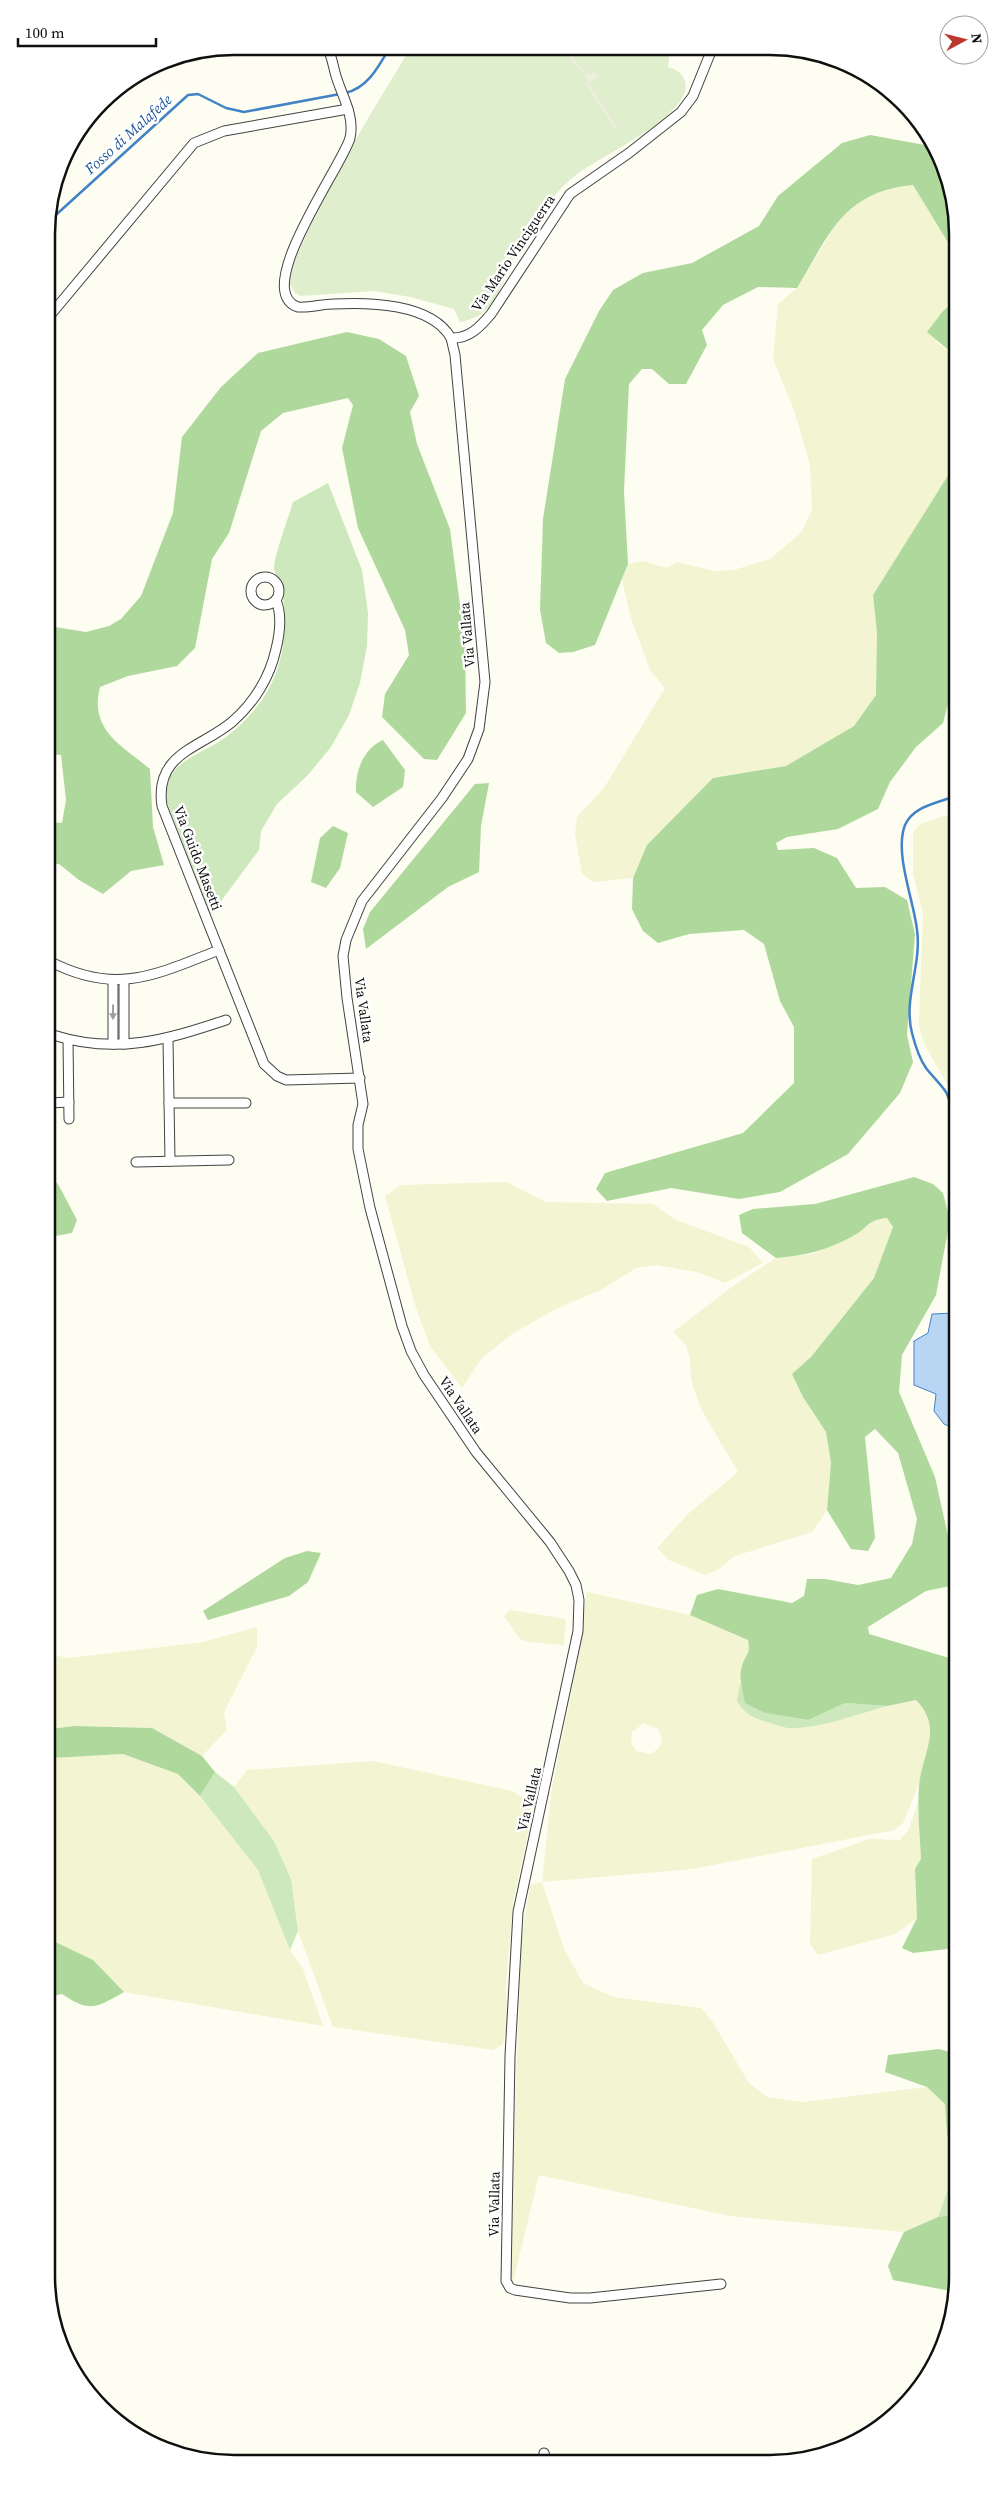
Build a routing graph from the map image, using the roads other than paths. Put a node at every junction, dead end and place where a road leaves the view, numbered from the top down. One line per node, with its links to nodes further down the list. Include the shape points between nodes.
1 (330, 55): 3 (street)
2 (710, 55): 5 (street, Via Mario Vinciguerra, via 696,91 682,112 570,194 491,314 469,334)
3 (348, 109): 4 (street, via 224,131 194,142); 5 (street, via 351,129 348,144 312,206 284,277 287,296 298,307 370,303 405,309 439,324)
4 (55, 309)
5 (451, 338): 17 (street, Via Vallata, via 485,682 483,708 468,759 362,902 350,928 343,956)
6 (276, 600): 7 (street, Via Guido Masetti, via 280,618 277,647 258,692 232,722 174,760 161,789 165,816)
7 (219, 950): 10 (street, via 151,976); 17 (street, Via Guido Masetti, via 258,1050 270,1071 286,1080)
8 (55, 964): 9 (street, via 76,973)
9 (113, 980): 10 (street); 15 (street, one-way to 15)
10 (124, 981): 16 (street)
11 (226, 1020): 13 (street)
12 (55, 1035): 14 (street)
13 (168, 1039): 16 (street); 19 (street)
14 (68, 1040): 15 (street); 18 (street)
15 (113, 1044): 16 (street)
16 (124, 1044)
17 (360, 1078): 26 (street, Via Vallata, via 363,1104 358,1133 361,1167 411,1351 476,1452 550,1542 576,1584 579,1600 574,1650 518,1912 510,2056 507,2284 515,2290 575,2298)
18 (69, 1102): 20 (street); 22 (street)
19 (169, 1102): 21 (street); 24 (street)
20 (55, 1103)
21 (246, 1103)
22 (69, 1119)
23 (230, 1160): 24 (street)
24 (170, 1161): 25 (street)
25 (136, 1162)
26 (721, 2284)

